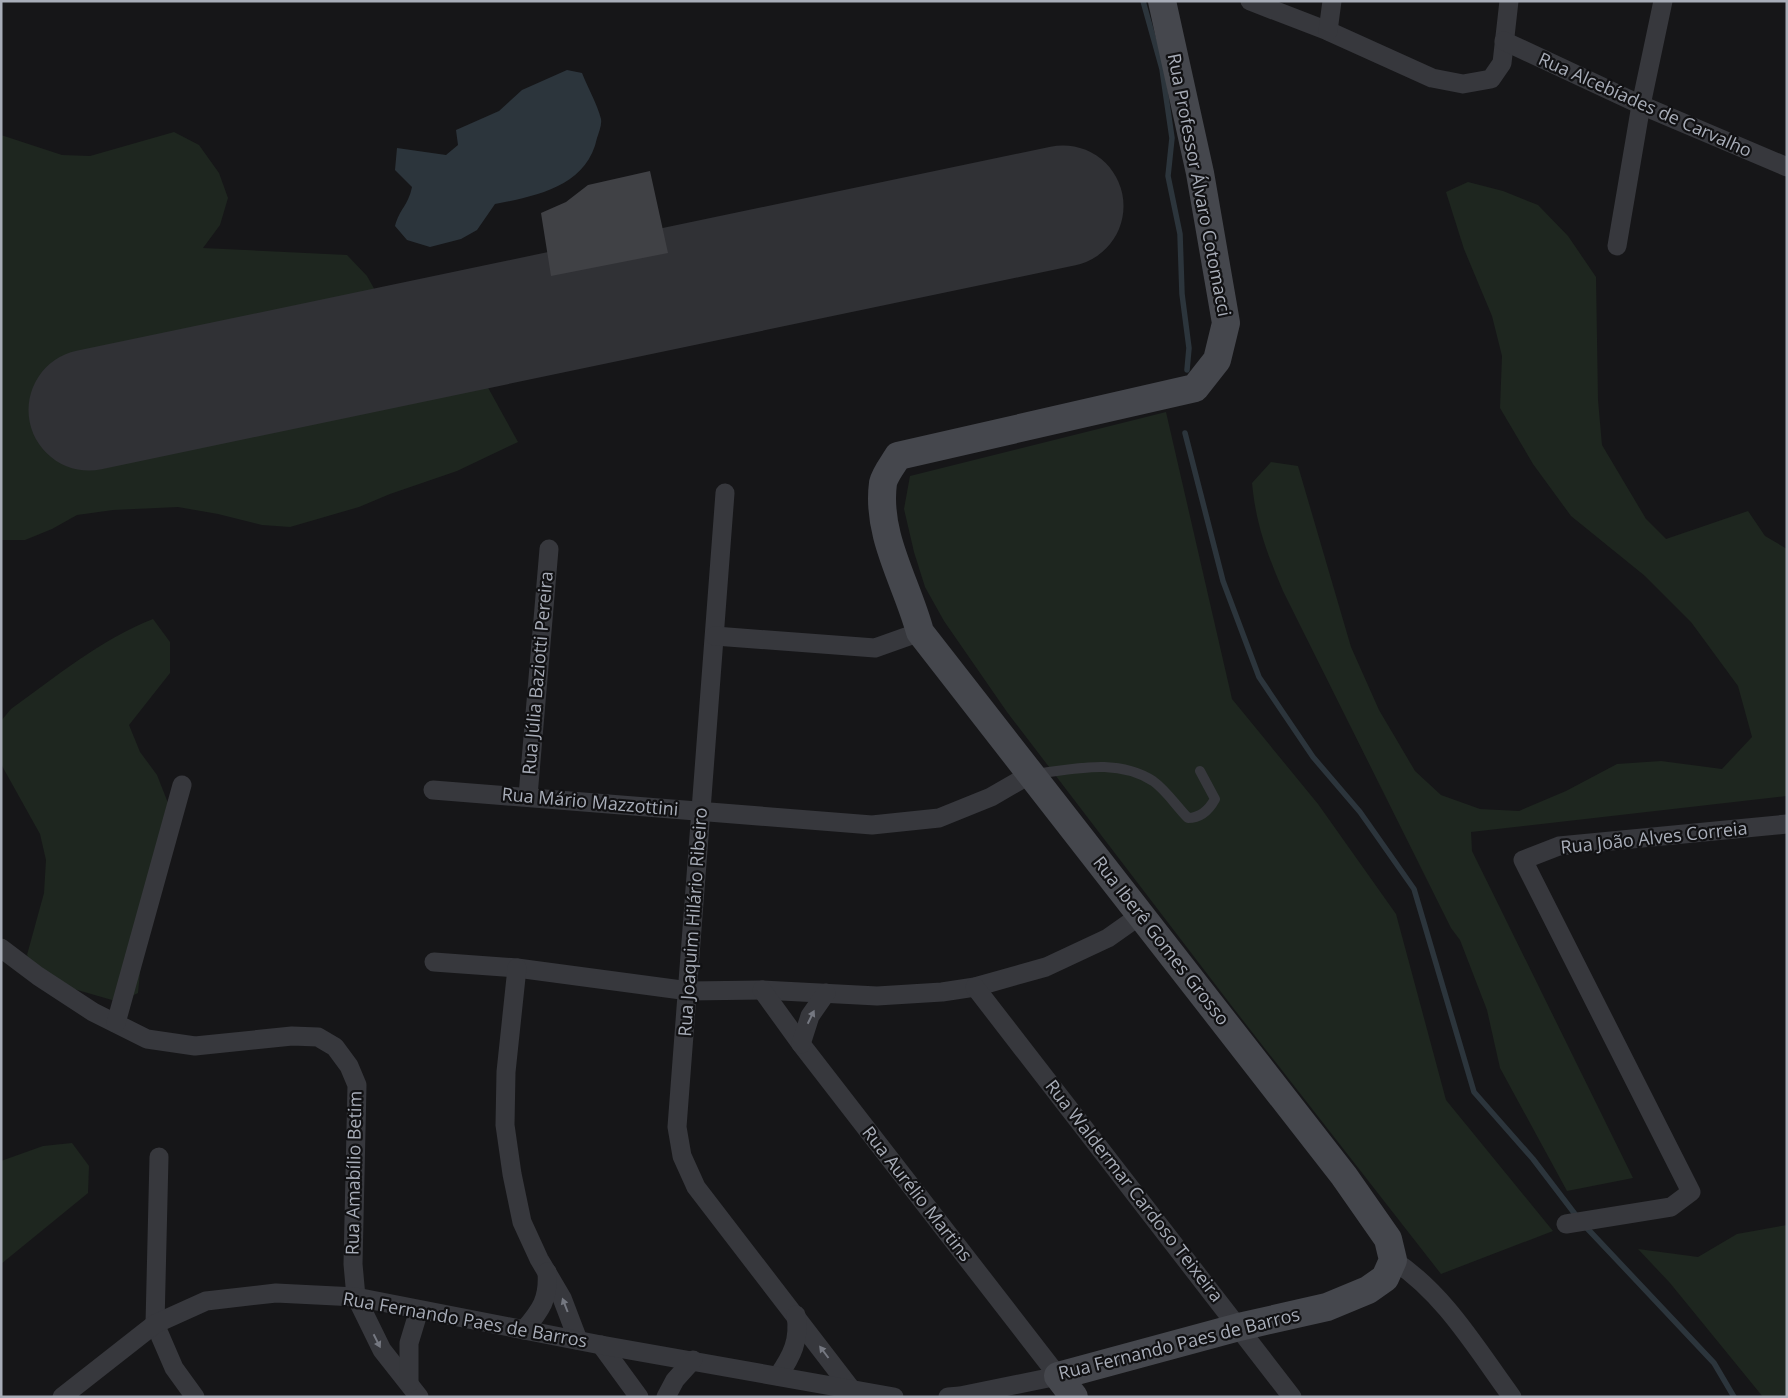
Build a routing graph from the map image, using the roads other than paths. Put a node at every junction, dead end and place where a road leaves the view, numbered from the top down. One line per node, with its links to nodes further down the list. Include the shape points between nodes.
1 (1162, 1): 11 (street, Rua Professor Álvaro Cotomacci, via 1200,173 1226,323 1216,360 1195,388)
2 (1250, 1): 6 (street)
3 (1332, 1): 6 (street)
4 (1509, 1): 7 (street)
5 (1663, 1): 8 (street)
6 (1328, 31): 7 (street, via 1432,78 1463,84 1491,79 1502,63)
7 (1504, 42): 8 (street, Rua Alcebíades de Carvalho)
8 (1641, 105): 9 (street, Rua Alcebíades de Carvalho); 10 (street)
9 (1787, 168)
10 (1617, 246)
11 (898, 456): 14 (street, Rua Iberê Gomes Grosso, via 883,481 884,519 899,576)
12 (725, 493): 15 (street, Rua Joaquim Hilário Ribeiro)
13 (549, 549): 20 (street, Rua Júlia Baziotti Pereira)
14 (920, 632): 15 (street, via 875,648); 17 (street, Rua Iberê Gomes Grosso)
15 (715, 636): 21 (street, Rua Joaquim Hilário Ribeiro)
16 (1200, 771): 17 (lane, Rua Mário Mazzottini, via 1215,799 1211,808 1197,818 1188,818 1155,782 1130,769 1103,766)
17 (1029, 775): 21 (street, Rua Mário Mazzottini, via 991,797 939,818 872,825); 23 (street, Rua Iberê Gomes Grosso)
18 (182, 785): 31 (street)
19 (433, 790): 20 (street, Rua Mário Mazzottini)
20 (528, 796): 21 (street, Rua Mário Mazzottini)
21 (702, 812): 29 (street, Rua Joaquim Hilário Ribeiro)
22 (1787, 824): 34 (street, Rua João Alves Correia, via 1559,846 1523,860 1691,1192 1671,1207)
23 (1142, 914): 27 (street, via 1108,938 1046,967); 35 (street, Rua Iberê Gomes Grosso, via 1344,1176 1388,1239)
24 (1, 948): 31 (street, Rua Amabílio Betim, via 38,976)
25 (434, 962): 26 (street)
26 (516, 968): 29 (street); 36 (street, via 506,1072 505,1125 522,1222)
27 (975, 987): 30 (street, via 877,996); 41 (street, Rua Waldermar Cardoso Teixeira)
28 (762, 990): 29 (street); 30 (street); 32 (street, Rua Aurélio Martins)
29 (689, 991): 39 (street, Rua Joaquim Hilário Ribeiro, via 678,1127 682,1156 696,1187)
30 (826, 993): 32 (street, one-way to 30, via 810,1016)
31 (116, 1023): 37 (street, Rua Amabílio Betim, via 147,1039 195,1046 292,1036 318,1037 335,1047 349,1066 357,1085 353,1264)
32 (800, 1044): 47 (street, Rua Aurélio Martins)
33 (159, 1157): 40 (street)
34 (1566, 1224)
35 (1393, 1260): 41 (street, Rua Fernando Paes de Barros, via 1385,1278 1368,1290 1327,1307); 57 (street, via 1434,1291)
36 (547, 1271): 42 (street, via 548,1288 543,1304); 43 (street, one-way to 36, via 562,1298)
37 (356, 1297): 38 (street, Rua Fernando Paes de Barros); 40 (street, Rua Fernando Paes de Barros, via 276,1293 206,1301); 48 (street, Rua Amabílio Betim, one-way to 48, via 382,1350)
38 (419, 1310): 42 (street, Rua Fernando Paes de Barros); 48 (street, Rua Amabílio Betim, via 409,1343)
39 (796, 1315): 46 (street, via 796,1347); 49 (street, Rua Joaquim Hilário Ribeiro, one-way to 39)
40 (155, 1324): 50 (street, Rua Fernando Paes de Barros); 51 (street, via 174,1368)
41 (1239, 1327): 47 (street, Rua Fernando Paes de Barros); 56 (street, Rua Waldermar Cardoso Teixeira)
42 (524, 1330): 43 (street, Rua Fernando Paes de Barros)
43 (578, 1340): 44 (street, Rua Fernando Paes de Barros)
44 (601, 1345): 45 (street, Rua Fernando Paes de Barros); 52 (street)
45 (693, 1360): 46 (street, Rua Fernando Paes de Barros); 53 (street, via 674,1380)
46 (778, 1376): 49 (street, Rua Fernando Paes de Barros)
47 (1066, 1386): 55 (street, Rua Fernando Paes de Barros)
48 (414, 1390)
49 (854, 1393): 54 (street, Rua Fernando Paes de Barros)
50 (62, 1397)
51 (195, 1397)
52 (639, 1397)
53 (666, 1397)
54 (894, 1397)
55 (948, 1397)
56 (1292, 1397)
57 (1512, 1397)

